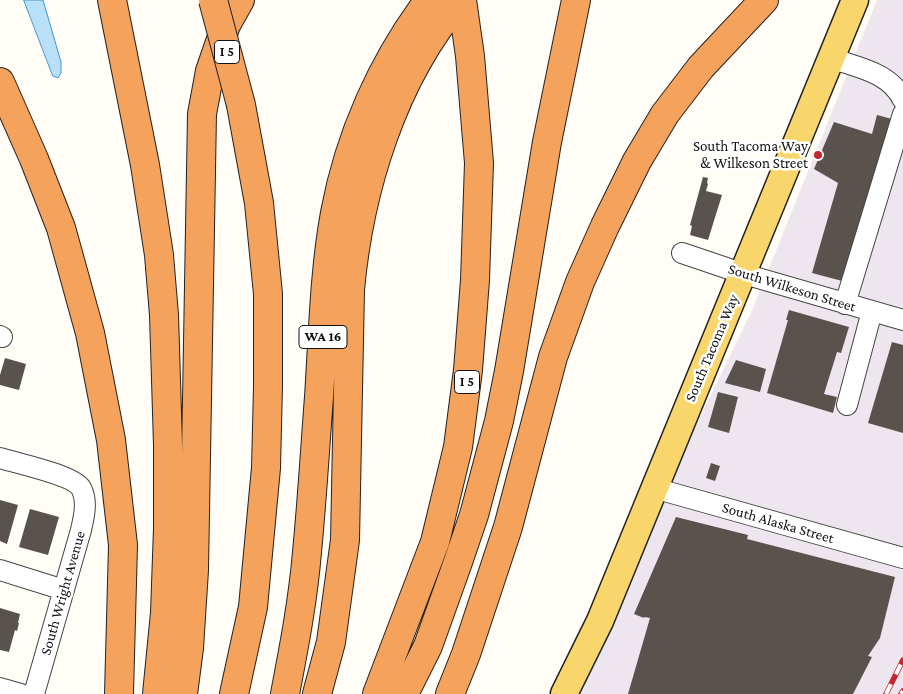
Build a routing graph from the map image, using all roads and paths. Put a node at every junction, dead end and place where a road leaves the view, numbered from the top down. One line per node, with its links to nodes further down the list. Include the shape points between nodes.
1 (112, 0): 28 (highway, via 145,165 159,255 164,315 167,538 165,613)
2 (213, 0): 30 (highway, I 5, bridge, via 242,105 259,203 268,294 266,468 253,607)
3 (240, 0): 29 (highway, via 226,25 210,70 202,114 194,570)
4 (429, 0): 31 (highway, WA 16, via 402,38 380,80 359,128 335,213 307,553 294,649)
5 (461, 0): 32 (highway, via 430,40 397,102 370,177 361,217 350,290 345,540 331,642); 33 (highway, I 5, via 470,56 479,173 468,370 458,447 435,542)
6 (576, 0): 34 (highway, via 547,142 509,371 490,457 474,514 428,646)
7 (764, 0): 35 (highway, via 701,67 666,114 637,161 605,226 580,282 553,357 508,527)
8 (855, 0): 9 (main road, South Tacoma Way)
9 (832, 58): 11 (street, via 878,74 899,91); 14 (main road, South Tacoma Way)
10 (0, 82): 27 (highway, via 61,228 90,333 111,440 123,545)
11 (903, 100)
12 (903, 114): 15 (street)
13 (682, 253): 14 (street, South Wilkeson Street)
14 (744, 274): 15 (street, South Wilkeson Street); 20 (main road, South Tacoma Way)
15 (845, 304): 16 (street, South Wilkeson Street)
16 (872, 311): 17 (street, South Wilkeson Street); 18 (street)
17 (903, 320)
18 (847, 405)
19 (0, 458): 23 (street, South Wright Avenue, via 69,479 82,492 85,513)
20 (654, 488): 21 (street, South Alaska Street); 36 (main road, South Tacoma Way, via 600,620)
21 (903, 558)
22 (0, 570): 23 (street)
23 (64, 590): 26 (street, South Wright Avenue)
24 (0, 688): 25 (street)
25 (21, 694)
26 (34, 694)
27 (119, 694)
28 (157, 694)
29 (183, 694)
30 (234, 694)
31 (284, 694)
32 (317, 694)
33 (377, 694)
34 (404, 694)
35 (450, 694)
36 (564, 694)

